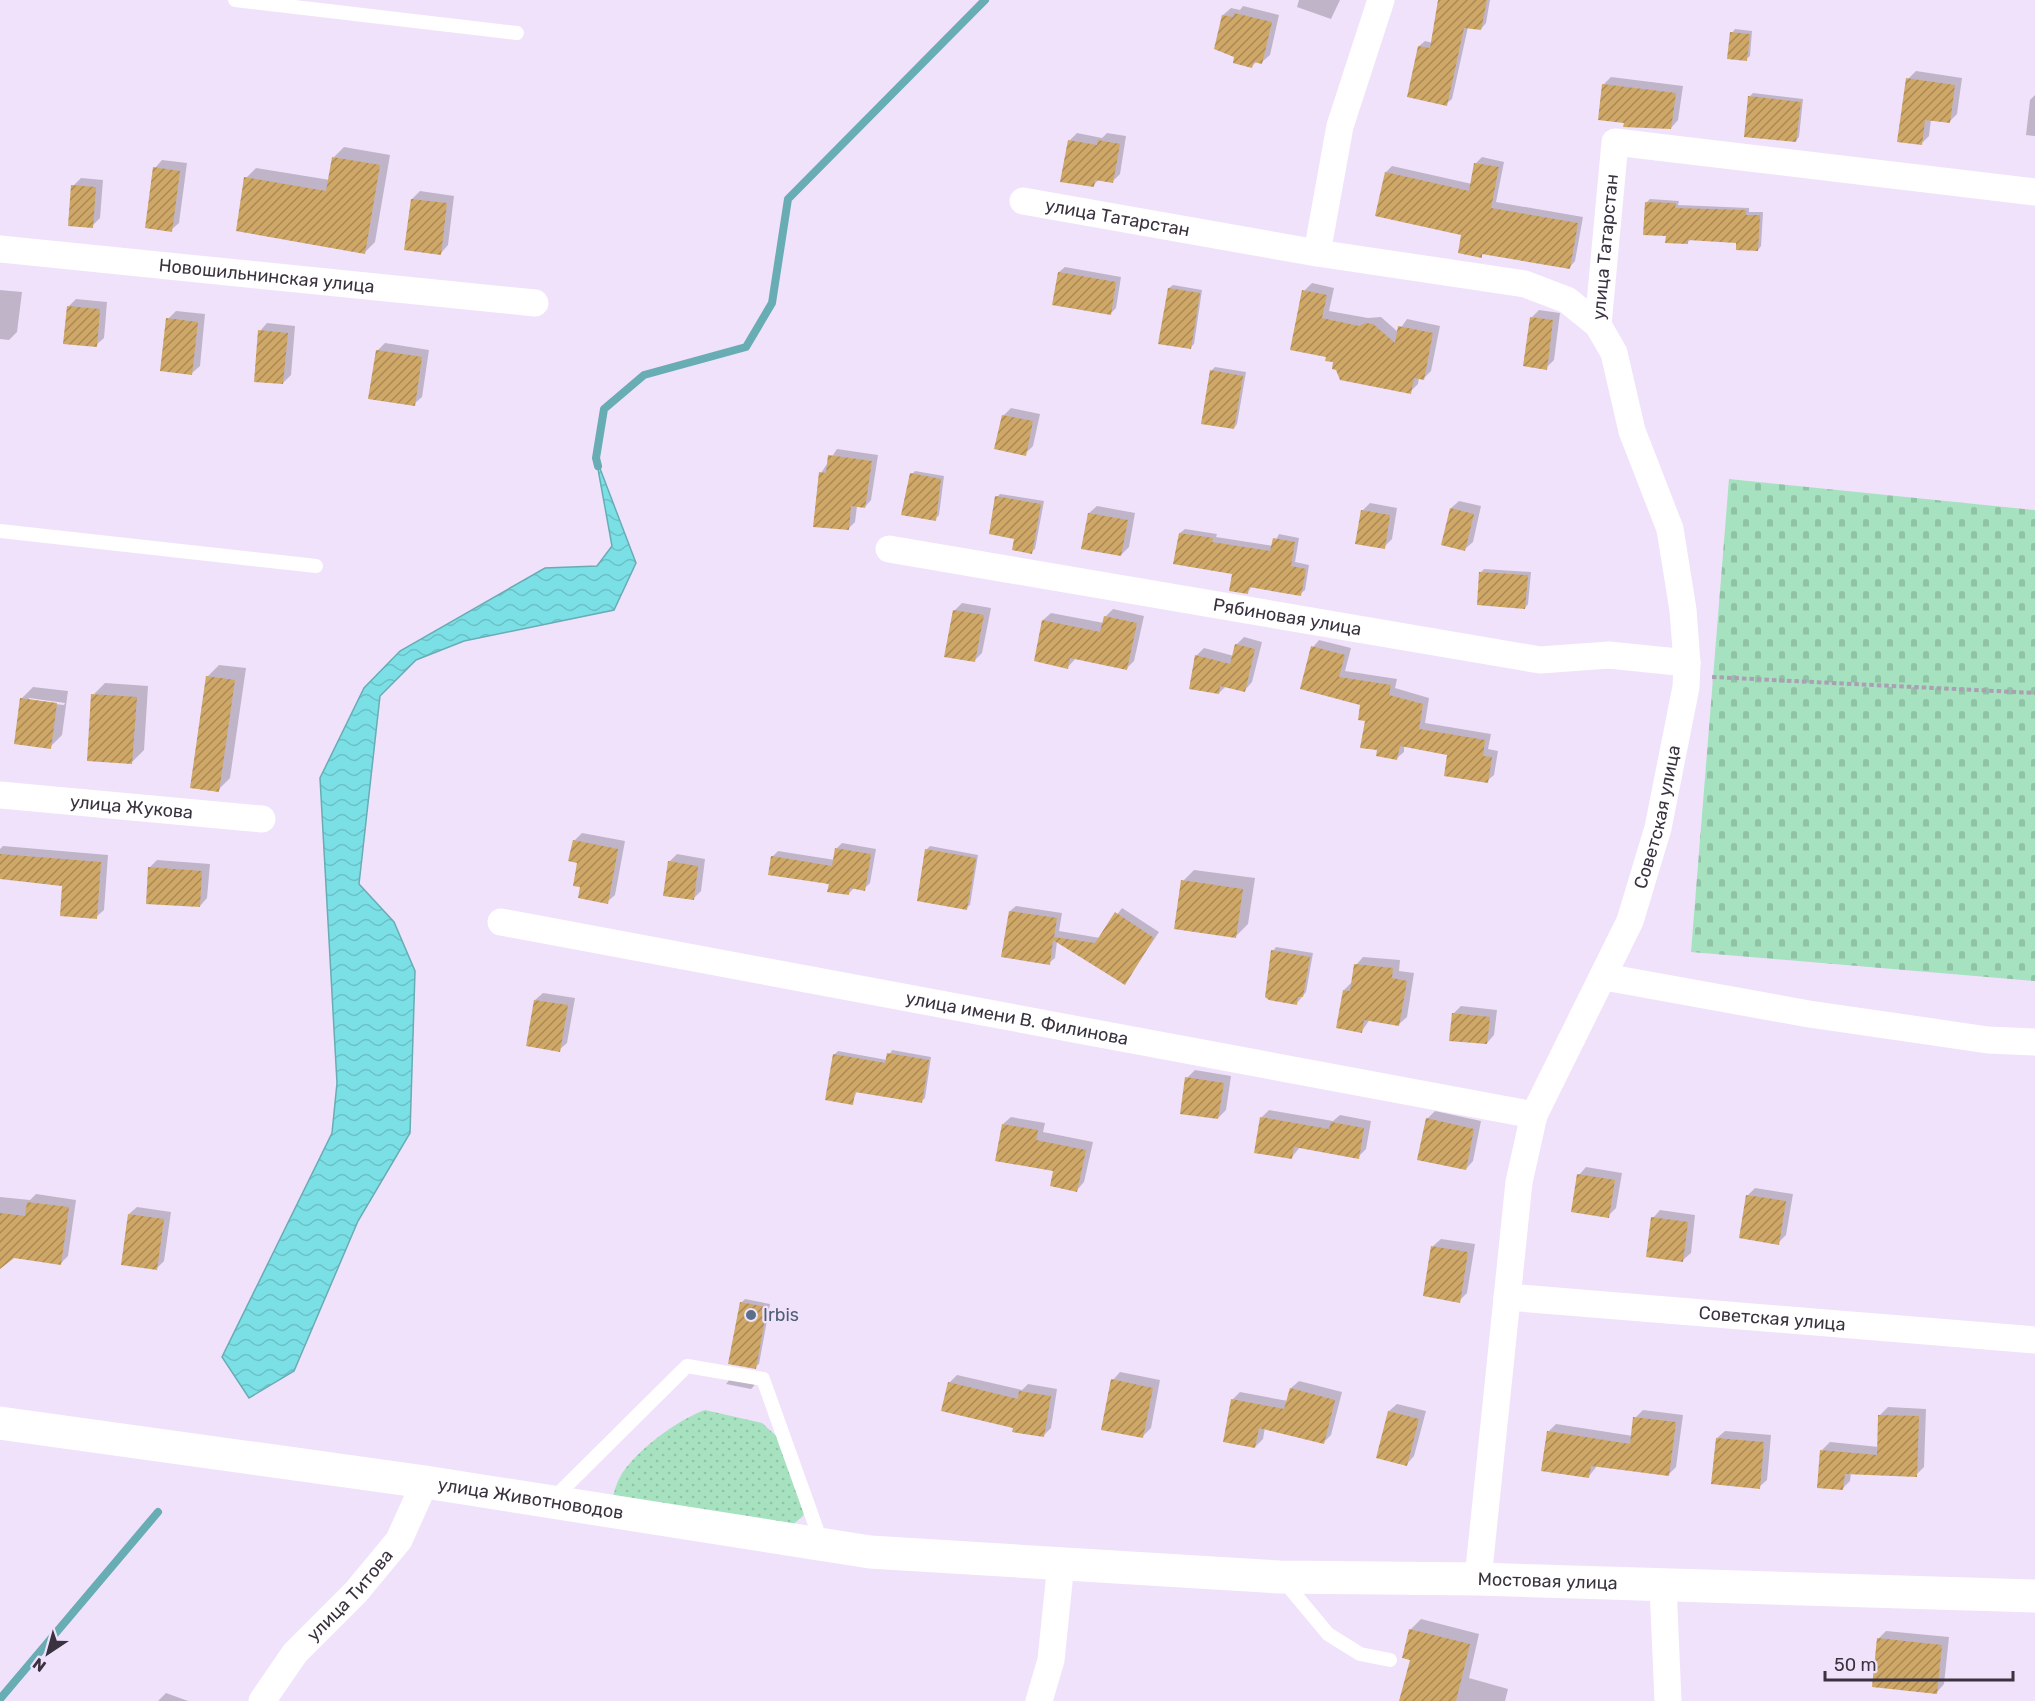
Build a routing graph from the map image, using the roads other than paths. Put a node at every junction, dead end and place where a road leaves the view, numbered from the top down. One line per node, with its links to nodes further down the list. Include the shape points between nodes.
1 (235, 0): 3 (lane)
2 (1381, 0): 7 (street, via 1340,126)
3 (517, 33)
4 (2035, 192): 9 (street, улица Татарстан, via 1615,142)
5 (1023, 201): 7 (street, улица Татарстан)
6 (0, 249): 8 (street, Новошильнинская улица)
7 (1317, 253): 9 (street, улица Татарстан, via 1525,284 1567,300)
8 (535, 303)
9 (1598, 325): 13 (street, Советская улица, via 1614,353 1632,431 1670,529 1683,610)
10 (0, 531): 12 (lane)
11 (889, 549): 13 (street, Рябиновая улица, via 1540,660 1609,655)
12 (316, 566)
13 (1687, 675): 17 (street, Советская улица, via 1658,828 1630,921)
14 (0, 795): 15 (street, улица Жукова)
15 (262, 819)
16 (501, 922): 19 (street, улица имени В. Филинова)
17 (1605, 977): 18 (street, via 1809,1014 1988,1040); 19 (street, Советская улица)
18 (2035, 1042)
19 (1534, 1115): 20 (street, Советская улица, via 1519,1182)
20 (1507, 1297): 21 (street, Советская улица); 28 (street, Советская улица)
21 (2035, 1340)
22 (0, 1424): 23 (main road, улица Животноводов)
23 (425, 1482): 24 (main road, улица Животноводов); 33 (street, улица Титова, via 399,1540 356,1592 295,1653)
24 (550, 1502): 25 (main road, улица Животноводов); 25 (lane, via 687,1366 763,1379)
25 (823, 1545): 26 (main road, улица Животноводов, via 870,1552)
26 (1061, 1563): 27 (main road, Мостовая улица); 34 (street, via 1051,1660)
27 (1280, 1577): 28 (main road, Мостовая улица); 31 (lane, via 1328,1634 1360,1654)
28 (1478, 1579): 29 (main road, Мостовая улица)
29 (1663, 1586): 30 (main road, Мостовая улица); 32 (street)
30 (2035, 1596)
31 (1390, 1660)
32 (1675, 1699)
33 (262, 1701)
34 (1039, 1701)

